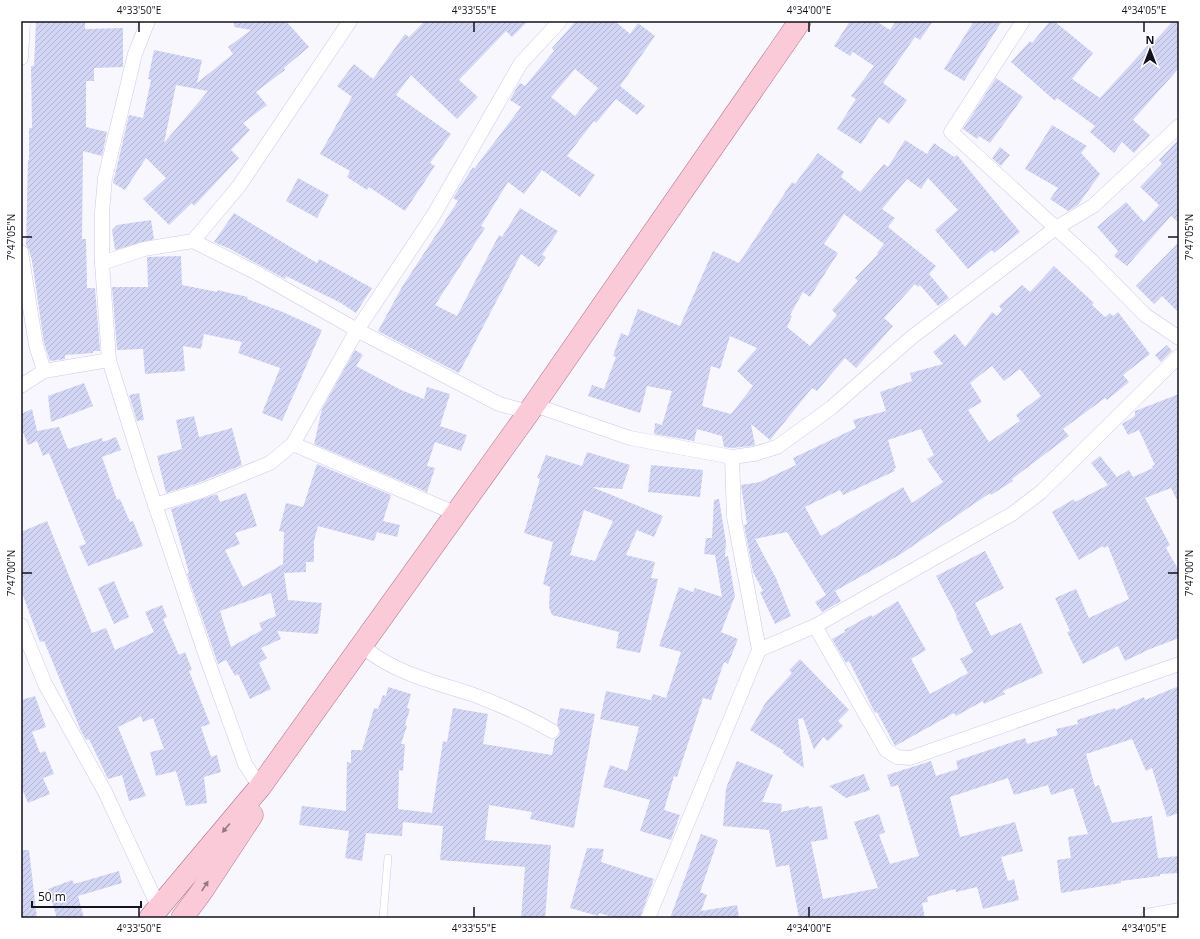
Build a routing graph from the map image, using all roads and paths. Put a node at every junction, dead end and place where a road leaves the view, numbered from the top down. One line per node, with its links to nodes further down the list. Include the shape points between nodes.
1 (23, 21): 8 (street)
2 (148, 21): 14 (street, via 135,54 105,178)
3 (350, 21): 12 (street, via 238,186)
4 (560, 21): 15 (street, via 521,63 433,216)
5 (800, 21): 10 (main road)
6 (810, 21): 10 (main road, via 734,135)
7 (1023, 21): 11 (street, via 951,132)
8 (21, 58)
9 (1179, 126): 11 (street, via 1093,206)
10 (681, 200): 21 (main road)
11 (1056, 228): 16 (street, via 1145,315); 23 (street, via 912,337 831,408 777,447)
12 (193, 242): 14 (street, via 144,249); 15 (street, via 257,273)
13 (21, 252): 19 (street, via 36,345)
14 (102, 263): 18 (street)
15 (357, 330): 21 (street, via 499,404); 22 (street)
16 (1179, 338)
17 (1179, 356): 27 (street, via 1041,492 1012,514)
18 (110, 360): 19 (street); 24 (street)
19 (44, 371): 20 (street)
20 (21, 386)
21 (535, 410): 23 (street, via 630,438); 25 (main road); 28 (main road)
22 (293, 444): 24 (street, via 270,463 201,491); 25 (street)
23 (732, 458): 29 (street, via 734,518)
24 (155, 505): 32 (street, via 245,764)
25 (457, 514): 32 (main road)
26 (21, 625): 34 (street, via 45,684 105,792)
27 (815, 626): 29 (street); 30 (street, via 886,750 897,757 910,758)
28 (367, 650): 31 (street, via 382,662 519,712); 36 (main road, one-way to 28)
29 (759, 650): 38 (street)
30 (1179, 664)
31 (552, 731)
32 (260, 787): 34 (main road, one-way to 34)
33 (388, 858): 37 (lane)
34 (155, 913)
35 (1179, 913): 39 (main road)
36 (182, 918)
37 (383, 918)
38 (648, 918)
39 (1151, 918)

